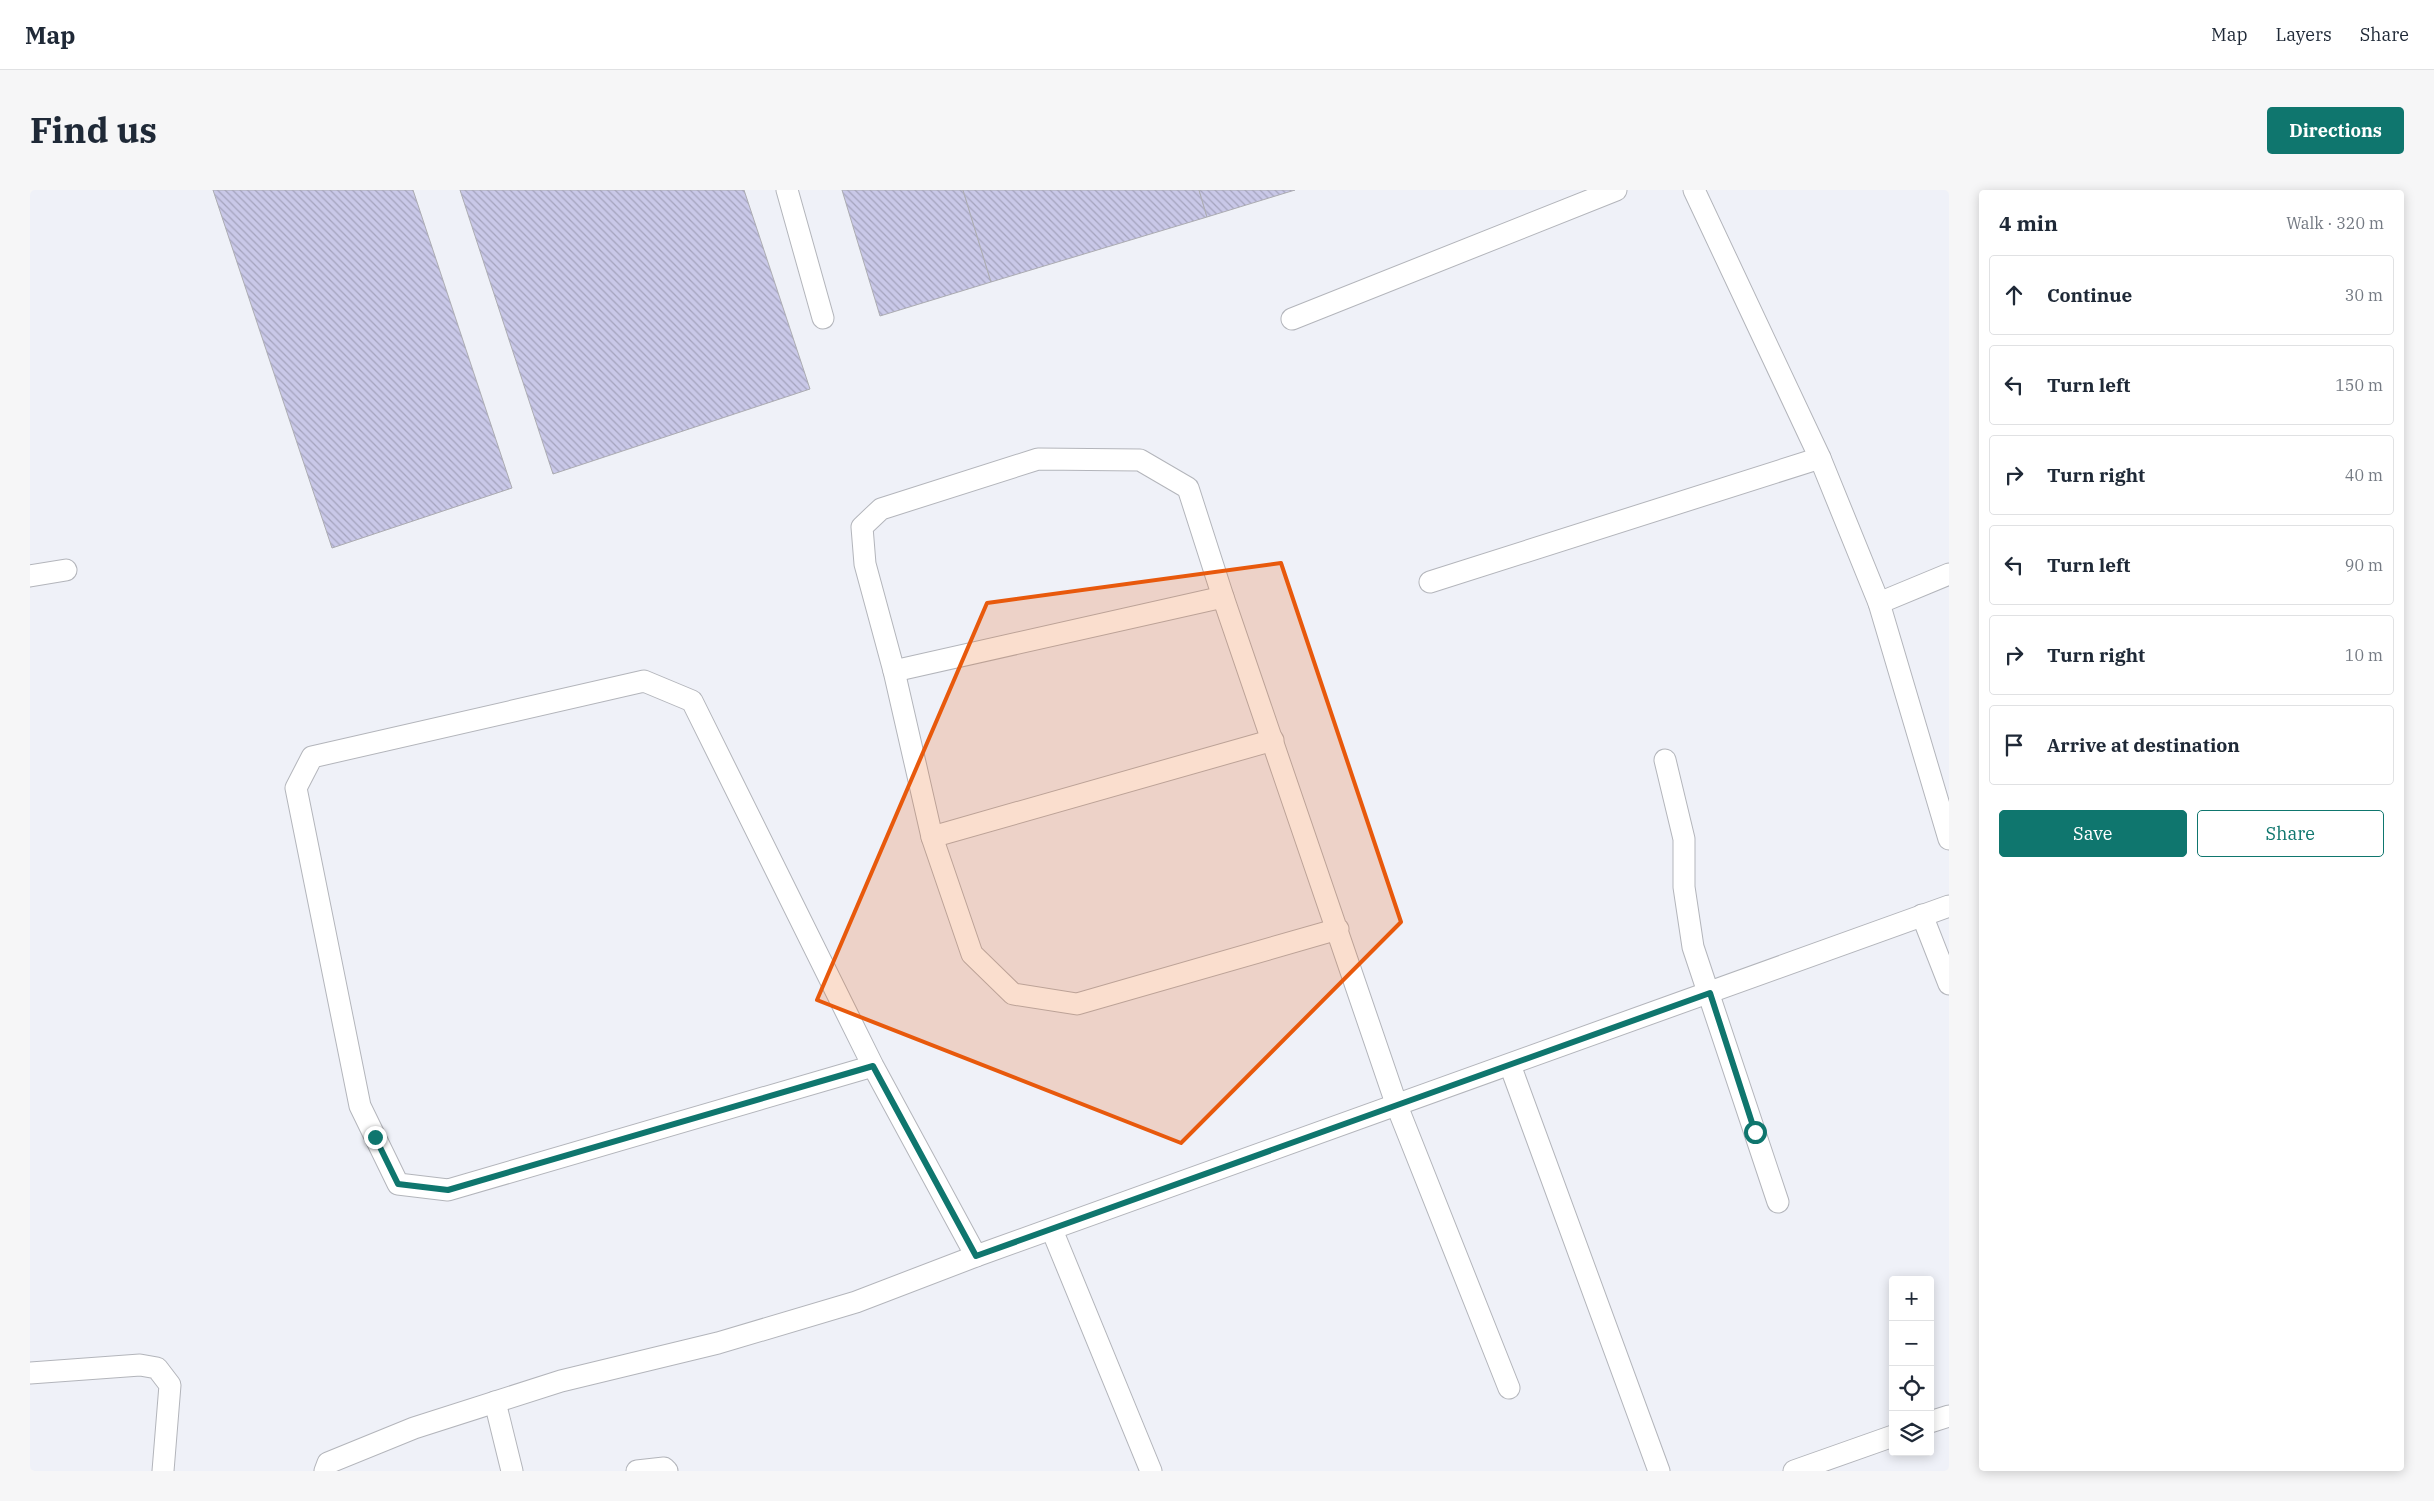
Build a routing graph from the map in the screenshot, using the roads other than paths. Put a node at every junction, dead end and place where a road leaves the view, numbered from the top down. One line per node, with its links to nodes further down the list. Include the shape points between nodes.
1 (787, 190): 4 (lane)
2 (1616, 190): 5 (lane)
3 (1694, 190): 6 (lane)
4 (823, 318)
5 (1292, 320)
6 (1820, 458): 10 (lane); 12 (lane)
7 (66, 570): 9 (lane)
8 (1949, 574): 12 (lane)
9 (30, 576)
10 (1430, 582)
11 (1223, 597): 13 (lane); 13 (lane, via 1188,488 1140,460 1038,458 880,509 862,527 865,564); 14 (lane)
12 (1879, 603): 17 (lane)
13 (894, 672): 16 (lane)
14 (1273, 740): 16 (lane); 20 (lane)
15 (1665, 760): 22 (lane, via 1684,840 1684,887 1693,947)
16 (932, 838): 20 (lane, via 972,954 1013,994 1076,1004)
17 (1949, 839)
18 (1949, 906): 19 (lane)
19 (1922, 915): 21 (lane); 22 (lane)
20 (1338, 929): 25 (lane)
21 (1949, 984)
22 (1710, 993): 23 (lane); 26 (lane)
23 (1510, 1065): 25 (lane); 41 (lane)
24 (873, 1066): 24 (lane, via 448,1190 398,1184 360,1106 296,788 312,757 644,681 692,701); 28 (lane)
25 (1397, 1106): 27 (lane); 30 (lane)
26 (1778, 1202)
27 (1052, 1230): 28 (lane); 40 (lane)
28 (976, 1256): 31 (lane, via 856,1302 718,1343 561,1381)
29 (30, 1373): 35 (lane, via 140,1365 157,1368 170,1385)
30 (1509, 1388)
31 (495, 1402): 36 (lane, via 362,1449 328,1463); 37 (lane)
32 (1949, 1416): 33 (lane)
33 (1934, 1421)
34 (1889, 1437): 42 (lane)
35 (163, 1471)
36 (325, 1471)
37 (512, 1471)
38 (637, 1471): 39 (lane, via 664,1468)
39 (667, 1471)
40 (1151, 1471)
41 (1659, 1471)
42 (1794, 1471)

